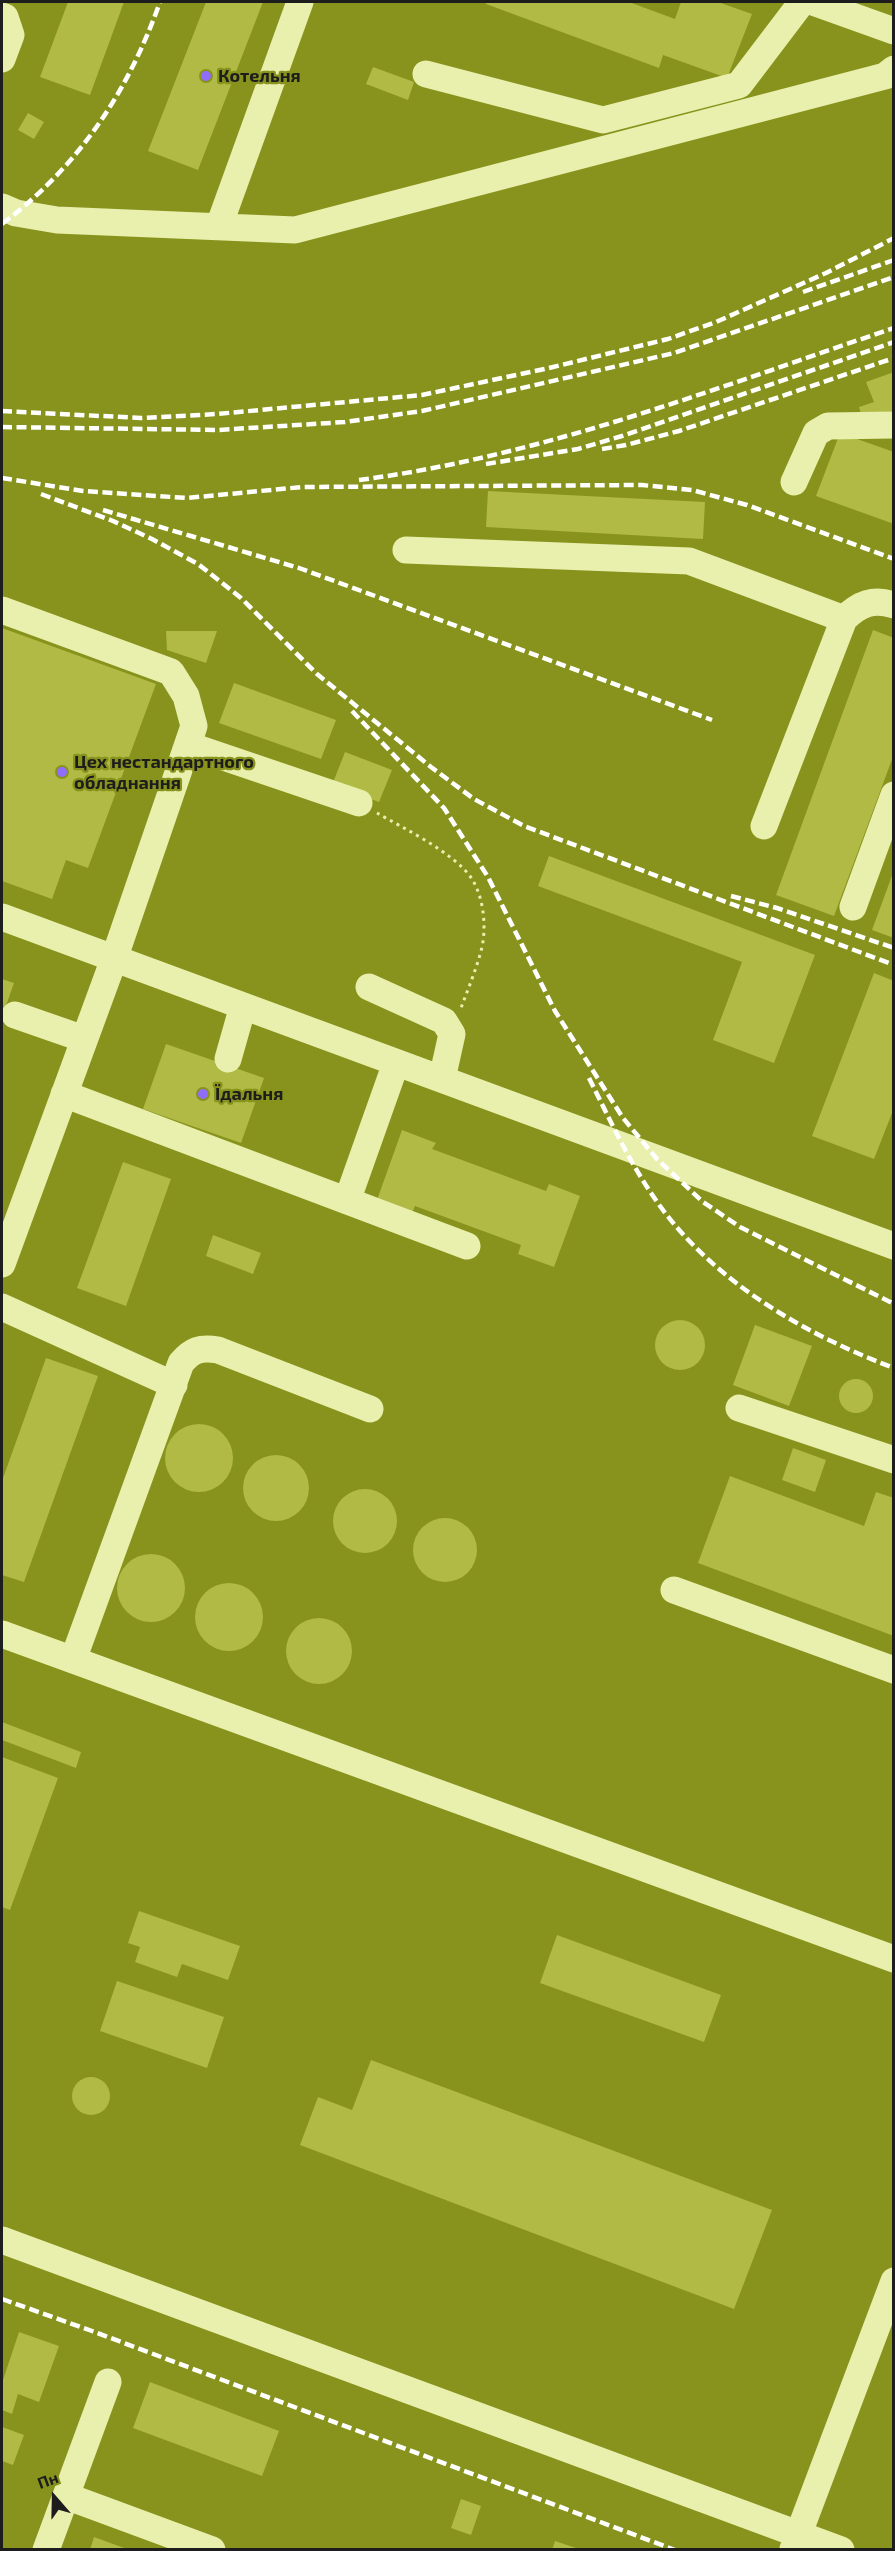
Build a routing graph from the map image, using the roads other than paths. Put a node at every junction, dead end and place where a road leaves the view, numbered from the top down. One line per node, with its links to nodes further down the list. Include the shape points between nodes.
1 (300, 2): 10 (lane)
2 (802, 2): 8 (lane, via 739,85 603,120)
3 (813, 2): 5 (lane)
4 (2, 16): 6 (lane, via 11,34)
5 (894, 31)
6 (2, 59)
7 (894, 69): 10 (lane, via 885,76 295,230)
8 (426, 74)
9 (2, 207): 10 (lane, via 57,220)
10 (219, 226)
11 (894, 425): 12 (lane, via 828,426 816,433)
12 (794, 482)
13 (406, 550): 16 (lane, via 689,561)
14 (894, 605): 16 (lane, via 880,600 867,603)
15 (2, 610): 17 (lane, via 171,672 186,696 195,726)
16 (844, 620): 20 (lane)
17 (188, 745): 19 (lane); 23 (lane)
18 (894, 795): 21 (lane)
19 (359, 803)
20 (764, 826)
21 (853, 907)
22 (2, 917): 23 (lane)
23 (114, 959): 25 (lane); 27 (lane)
24 (369, 987): 30 (lane, via 444,1021 452,1034)
25 (243, 1006): 28 (lane); 29 (lane)
26 (15, 1015): 27 (lane)
27 (84, 1040): 31 (lane)
28 (228, 1059)
29 (396, 1063): 30 (lane); 32 (lane)
30 (442, 1079): 34 (lane)
31 (64, 1094): 32 (lane); 35 (lane)
32 (347, 1201): 33 (lane)
33 (467, 1246)
34 (894, 1246)
35 (2, 1264)
36 (2, 1307): 37 (lane)
37 (174, 1385): 39 (lane, via 191,1352 204,1348); 43 (lane)
38 (739, 1408): 40 (lane)
39 (370, 1409)
40 (894, 1460)
41 (674, 1590): 44 (lane)
42 (2, 1634): 43 (lane)
43 (73, 1660): 45 (lane)
44 (894, 1670)
45 (894, 1959)
46 (2, 2240): 50 (lane)
47 (894, 2281): 50 (lane)
48 (108, 2382): 49 (lane)
49 (66, 2496): 51 (lane); 52 (lane)
50 (796, 2542): 53 (lane)
51 (46, 2550)
52 (212, 2550)
53 (841, 2550)

